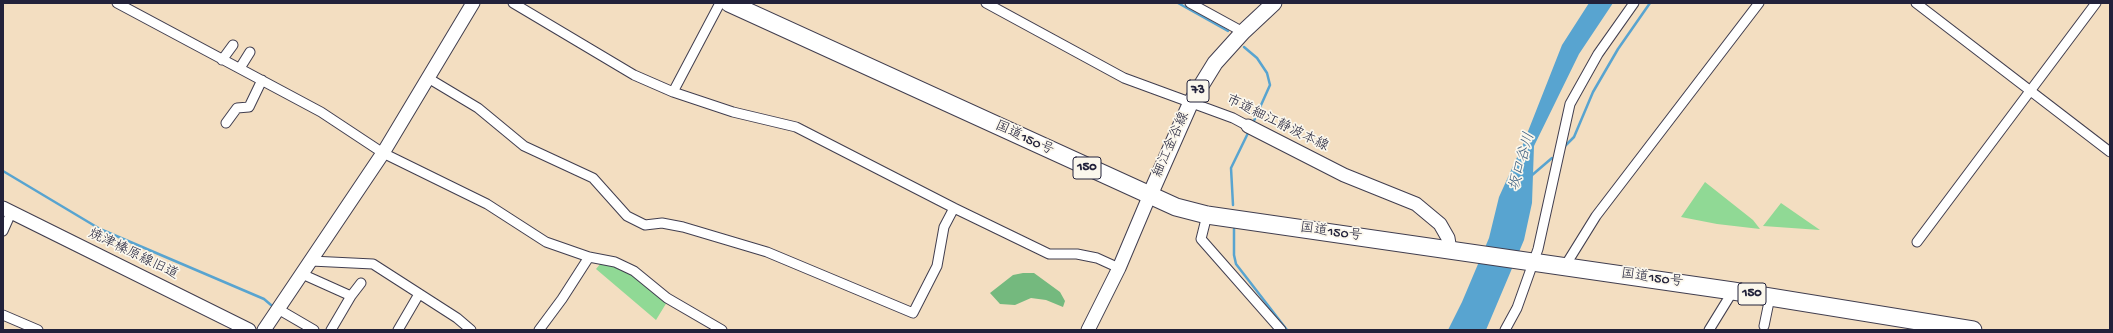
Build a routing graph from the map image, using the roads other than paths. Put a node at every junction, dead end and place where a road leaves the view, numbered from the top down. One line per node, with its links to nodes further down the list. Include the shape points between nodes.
1 (117, 3): 16 (street)
2 (473, 3): 18 (street)
3 (513, 3): 20 (street, via 634,75)
4 (720, 3): 20 (street)
5 (729, 3): 27 (highway, 国道150号 / 150)
6 (986, 3): 22 (street, 市道細江静波本線, via 1124,78)
7 (1190, 3): 13 (street)
8 (1274, 3): 13 (main road, 細江金谷線 / 73)
9 (1634, 3): 36 (street, via 1598,54 1570,104 1538,249)
10 (1759, 3): 37 (street, via 1596,216)
11 (1916, 3): 21 (street)
12 (2096, 3): 21 (street)
13 (1243, 32): 22 (main road, 細江金谷線 / 73, via 1215,64)
14 (233, 45): 16 (street)
15 (250, 52): 17 (street)
16 (222, 60): 17 (street)
17 (240, 68): 19 (street)
18 (428, 78): 26 (street); 28 (street, via 478,108 524,146 593,178 627,216 645,225 662,223 683,227 767,252 913,313 937,266 944,228)
19 (262, 80): 23 (street, via 249,107 237,108); 26 (street, via 321,112)
20 (673, 92): 28 (street, via 733,112 796,126)
21 (2030, 92): 25 (street); 32 (street)
22 (1191, 102): 24 (street, 市道細江静波本線, via 1233,118); 27 (main road, 細江金谷線 / 73)
23 (226, 123)
24 (1250, 128): 33 (street, 市道細江静波本線, via 1344,175 1416,204 1440,224 1448,238)
25 (2110, 152)
26 (383, 153): 34 (street, via 487,204 546,242); 35 (street)
27 (1149, 196): 30 (highway, 国道150号 / 150, via 1176,207); 38 (street)
28 (954, 208): 38 (street, via 1050,254 1077,254 1098,258)
29 (7, 211): 31 (street); 49 (street, 焼津榛原線旧道)
30 (1207, 215): 33 (highway, 国道150号 / 150); 58 (street, via 1201,239)
31 (3, 231)
32 (1917, 242)
33 (1450, 250): 36 (highway, 国道150号 / 150)
34 (589, 257): 55 (street); 56 (street, via 615,262 634,271 667,298)
35 (311, 261): 39 (street); 42 (street, via 373,264)
36 (1532, 262): 37 (highway, 国道150号 / 150); 59 (street, via 1517,308)
37 (1566, 266): 41 (highway, 国道150号 / 150)
38 (1119, 268): 57 (street)
39 (302, 274): 43 (street); 45 (street)
40 (361, 283): 43 (street)
41 (1733, 291): 44 (highway, 国道150号 / 150); 60 (street)
42 (419, 294): 53 (street); 54 (street)
43 (351, 296): 52 (street)
44 (1770, 297): 47 (street); 61 (highway, 国道150号 / 150)
45 (278, 309): 50 (street); 51 (street)
46 (3, 315): 48 (street)
47 (1764, 326)
48 (38, 330)
49 (249, 330)
50 (264, 330)
51 (314, 330)
52 (331, 330)
53 (398, 330)
54 (471, 330)
55 (539, 330)
56 (722, 330)
57 (1088, 330)
58 (1281, 330)
59 (1505, 330)
60 (1709, 330)
61 (1973, 330)

